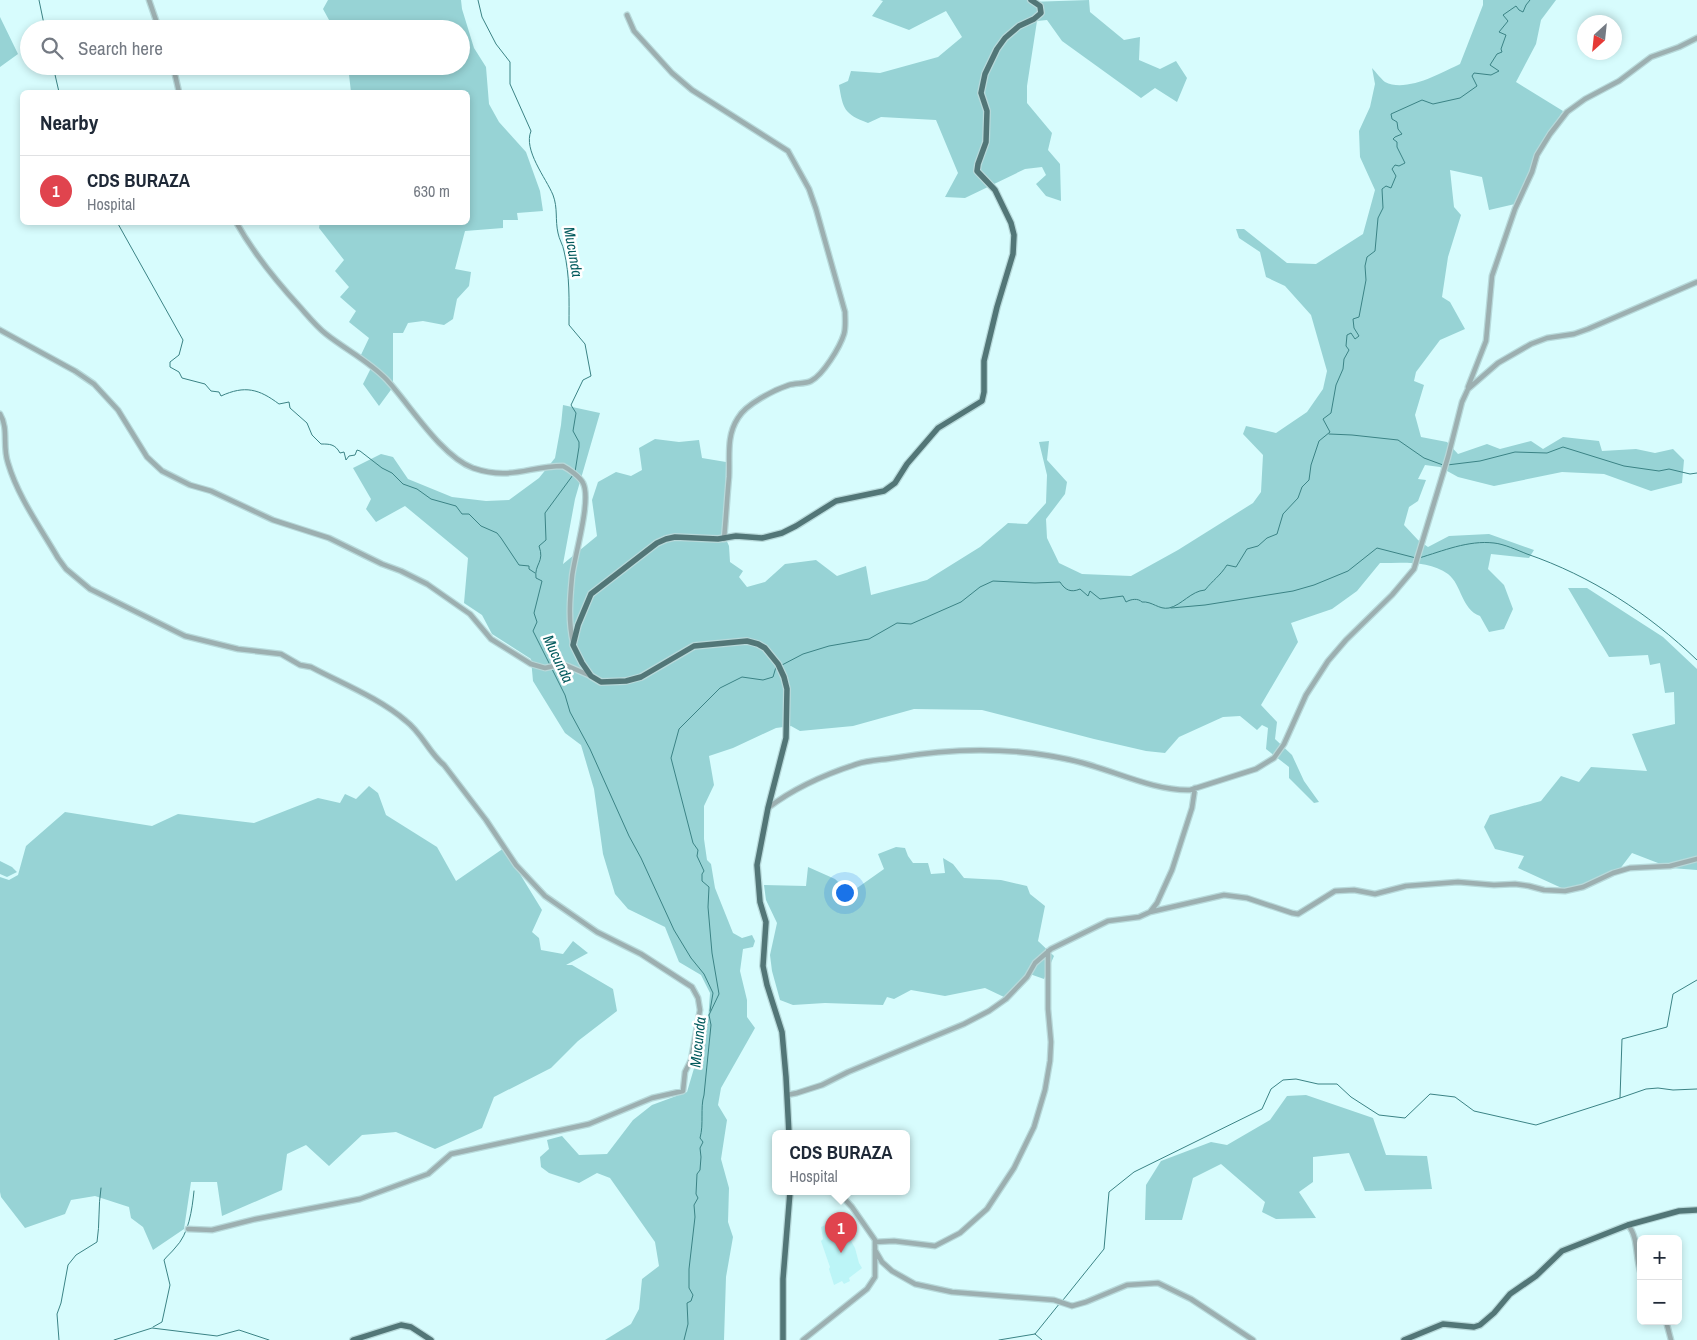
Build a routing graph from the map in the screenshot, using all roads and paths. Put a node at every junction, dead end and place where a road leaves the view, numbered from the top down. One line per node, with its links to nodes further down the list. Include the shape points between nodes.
1 (149, 0): 4 (street)
2 (1030, 0): 13 (main road, via 1042,8 1041,13 1005,38 989,65 981,89 987,127 977,171 995,190 1014,235 1013,254 984,361 982,401 938,428 889,489 836,501 779,533 760,538)
3 (627, 15): 13 (street, via 634,31 672,74 788,151 809,189 845,312 844,336 818,376 765,396 736,420 729,447)
4 (156, 20)
5 (1697, 38): 11 (street, via 1651,57 1619,81 1585,99 1568,112 1550,134 1515,209 1492,276 1486,341)
6 (175, 75): 7 (street)
7 (179, 90)
8 (238, 225): 14 (street, via 252,250 288,296 326,334 378,371 448,452 472,468 487,472 507,474 563,466 583,483 585,511 572,577 570,612)
9 (1697, 282): 11 (street, via 1588,329 1536,341 1498,363)
10 (0, 330): 15 (street, via 94,384 118,410 148,457 162,471 275,520 329,538 414,577 470,614 493,641 530,664 542,667 563,664)
11 (1468, 389): 16 (street, via 1414,569 1328,660 1274,758 1256,769)
12 (0, 414): 27 (street, via 5,422 4,450 15,484 66,569 90,589 185,636 238,649 281,654 376,700 407,721 486,820 516,865 545,896 598,932 673,974 692,987 698,998 700,1010 695,1042 685,1072 683,1091 652,1098 589,1124 451,1154 428,1174 360,1199 212,1230)
13 (724, 538): 14 (main road, via 675,537 657,543 591,594 578,625)
14 (574, 645): 15 (main road)
15 (591, 676): 17 (main road, via 608,682 633,680 692,646 749,641 761,645 779,666 787,689 786,734)
16 (1195, 788): 17 (street, via 1161,787 1083,763 1035,754 940,752 856,764 805,785); 19 (street, via 1192,808 1172,870)
17 (768, 808): 21 (main road, via 758,859 761,908 766,926 763,966 782,1032)
18 (1697, 859): 19 (street, via 1670,866 1630,868 1565,891 1515,884 1458,882 1406,886 1375,894 1335,891 1298,914 1247,898 1224,895)
19 (1150, 912): 20 (street, via 1139,917 1108,921)
20 (1048, 951): 21 (street, via 1006,999 989,1011 822,1085); 28 (street, via 1050,1061 1034,1127 1014,1168 987,1209 960,1233 935,1246)
21 (787, 1095): 22 (main road)
22 (789, 1130)
23 (790, 1195): 34 (main road, via 783,1280)
24 (841, 1195): 28 (street)
25 (1697, 1210): 26 (main road, via 1679,1211)
26 (1628, 1225): 30 (street, via 1633,1231); 37 (main road, via 1562,1252 1510,1294 1480,1325 1474,1328 1443,1324)
27 (188, 1229)
28 (875, 1242): 29 (street)
29 (875, 1250): 35 (street, via 875,1272 870,1286); 36 (street, via 892,1271 915,1284 952,1292 1054,1300 1072,1306 1127,1285 1158,1283 1191,1299)
30 (1637, 1259)
31 (1667, 1325): 38 (street)
32 (353, 1340): 33 (main road, via 401,1325 411,1327)
33 (431, 1340)
34 (783, 1340)
35 (803, 1340)
36 (1253, 1340)
37 (1404, 1340)
38 (1671, 1340)

